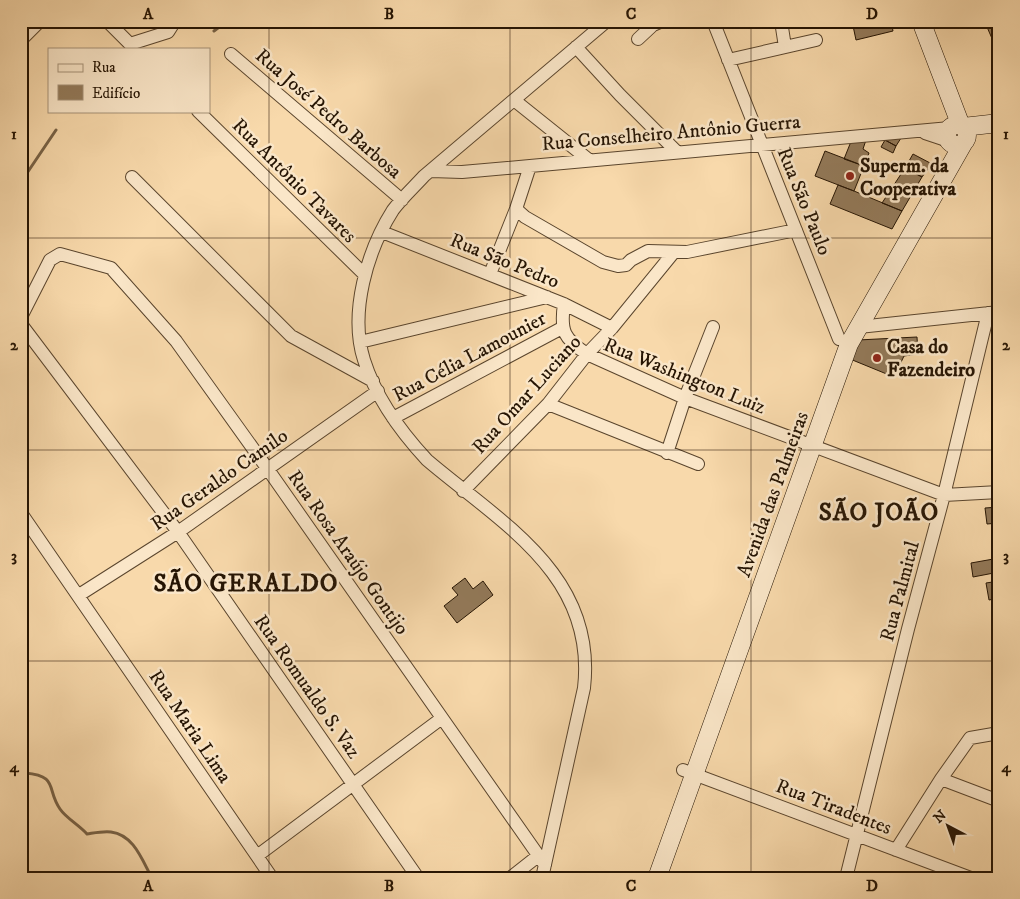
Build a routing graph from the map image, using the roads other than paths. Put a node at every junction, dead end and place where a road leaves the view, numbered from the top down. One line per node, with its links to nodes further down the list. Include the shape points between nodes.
1 (40, 21): 10 (street)
2 (107, 21): 3 (street, via 130,44 168,32)
3 (175, 21)
4 (607, 21): 12 (street)
5 (662, 21): 9 (street, via 652,25)
6 (713, 21): 15 (street, Rua São Paulo)
7 (781, 21): 13 (street)
8 (921, 21): 19 (main road, via 947,93)
9 (638, 39)
10 (21, 40)
11 (816, 40): 13 (street)
12 (576, 47): 16 (street); 21 (street)
13 (785, 47): 15 (street)
14 (231, 54): 26 (street, Rua José Pedro Barbosa)
15 (728, 60): 20 (street, Rua São Paulo)
16 (514, 100): 22 (street); 24 (street)
17 (199, 112): 32 (street, Rua Antônio Tavares)
18 (999, 123): 19 (main road, via 981,125)
19 (957, 134): 20 (street, Rua Conselheiro Antônio Guerra, via 915,130); 39 (main road, Avenida das Palmeiras); 42 (main road, Avenida das Palmeiras, via 941,167)
20 (762, 144): 21 (street, Rua Conselheiro Antônio Guerra); 28 (street, Rua São Paulo)
21 (677, 152): 22 (street, Rua Conselheiro Antônio Guerra)
22 (589, 160): 23 (street, Rua Conselheiro Antônio Guerra)
23 (530, 166): 24 (street, Rua Conselheiro Antônio Guerra, via 462,172); 27 (street)
24 (430, 171): 26 (street)
25 (132, 177): 45 (street, via 291,336)
26 (402, 200): 29 (street)
27 (516, 209): 30 (street, via 610,265 626,265 648,252); 31 (street)
28 (796, 230): 30 (street); 42 (street, Rua São Paulo)
29 (382, 232): 31 (street, Rua São Pedro); 32 (street)
30 (674, 252): 41 (street, Rua Omar Luciano)
31 (490, 274): 33 (street, Rua São Pedro)
32 (365, 275): 43 (street, via 359,308)
33 (547, 297): 34 (street, Rua São Pedro); 43 (street)
34 (564, 304): 40 (street); 41 (street, Rua São Pedro)
35 (994, 312): 39 (street); 55 (street, Rua Palmital)
36 (21, 317): 52 (street, Rua Rosa Araújo Gontijo, via 50,260 60,254 111,268 176,341)
37 (21, 324): 57 (street, Rua Romualdo S. Vaz)
38 (713, 327): 46 (street)
39 (858, 327): 49 (main road, Avenida das Palmeiras)
40 (562, 328): 44 (street, Rua Washington Luiz, via 574,346); 48 (street, Rua Célia Lamounier)
41 (612, 328): 44 (street, Rua Omar Luciano)
42 (839, 340): 49 (main road, Avenida das Palmeiras)
43 (360, 342): 45 (street, via 363,359)
44 (587, 354): 46 (street, Rua Washington Luiz); 47 (street, Rua Omar Luciano)
45 (376, 386): 48 (street); 52 (street, Rua Geraldo Camilo)
46 (685, 398): 49 (street, Rua Washington Luiz); 50 (street)
47 (548, 404): 50 (street); 53 (street, Rua Omar Luciano)
48 (393, 418): 53 (street, via 417,449)
49 (807, 444): 55 (street, Rua Washington Luiz); 61 (main road, Avenida das Palmeiras)
50 (667, 453): 51 (street)
51 (698, 464)
52 (267, 468): 57 (street, Rua Geraldo Camilo); 59 (street, Rua Rosa Araújo Gontijo)
53 (464, 491): 68 (street, via 537,552 569,598 582,632 586,669 584,688)
54 (999, 492): 55 (street, Rua Washington Luiz)
55 (944, 495): 65 (street, Rua Palmital)
56 (21, 513): 58 (street, Rua Maria Lima)
57 (178, 532): 58 (street, Rua Geraldo Camilo); 63 (street, Rua Romualdo S. Vaz)
58 (79, 595): 67 (street, Rua Maria Lima)
59 (442, 718): 63 (street); 68 (street, Rua Rosa Araújo Gontijo)
60 (999, 733): 62 (street, via 970,738)
61 (689, 772): 65 (street, Rua Tiradentes); 72 (main road, Avenida das Palmeiras); 73 (main road, Avenida das Palmeiras)
62 (941, 779): 64 (street); 66 (street)
63 (353, 783): 67 (street); 70 (street, Rua Romualdo S. Vaz)
64 (999, 801)
65 (856, 835): 66 (street, Rua Tiradentes); 74 (street, Rua Palmital)
66 (896, 850): 75 (street, Rua Tiradentes)
67 (257, 856): 69 (street, Rua Maria Lima)
68 (542, 866): 71 (street)
69 (272, 878)
70 (418, 878)
71 (510, 878)
72 (645, 878)
73 (657, 878)
74 (846, 878)
75 (971, 878)

